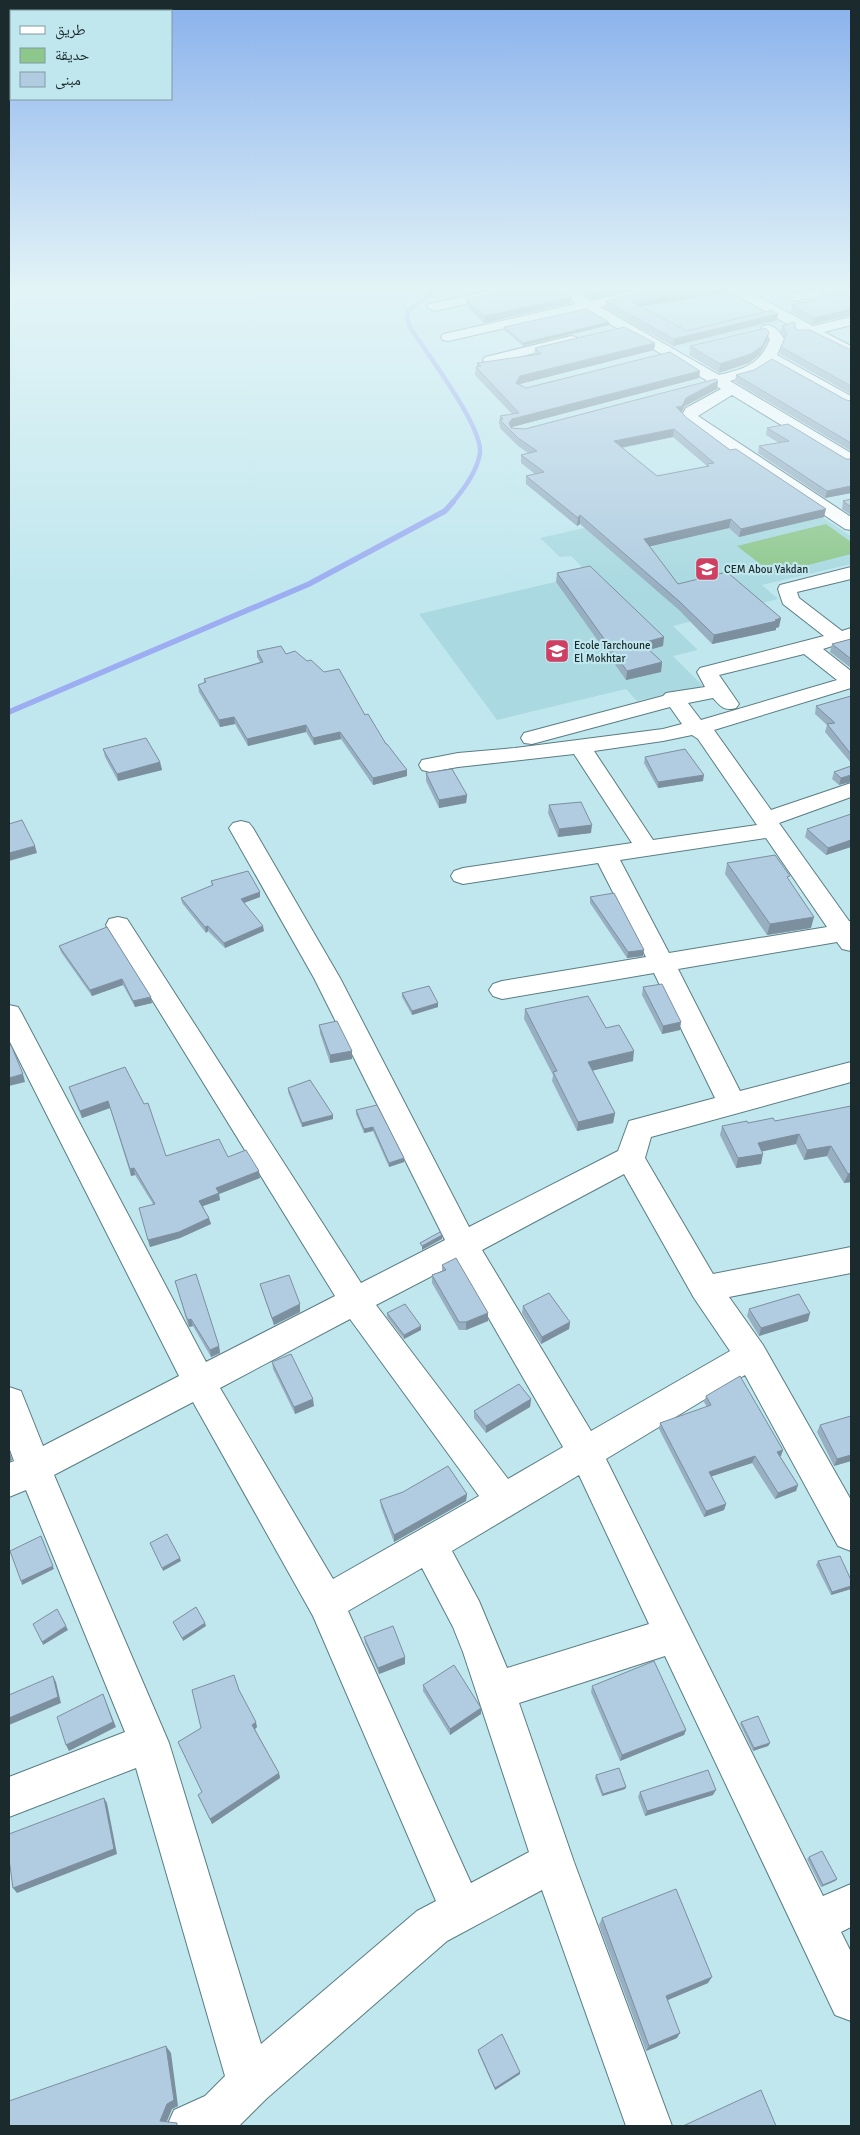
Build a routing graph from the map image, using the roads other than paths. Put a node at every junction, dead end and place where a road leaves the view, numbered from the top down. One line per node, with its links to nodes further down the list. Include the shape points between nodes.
1 (718, 390): 7 (street, via 689,417)
2 (734, 390): 5 (street)
3 (835, 390): 4 (street)
4 (851, 402)
5 (851, 460)
6 (844, 501): 7 (street)
7 (822, 506): 8 (street)
8 (851, 525)
9 (851, 573): 10 (street, via 787,589 790,600)
10 (845, 636): 11 (street)
11 (808, 647): 12 (street); 13 (street, via 707,672)
12 (851, 681): 15 (street)
13 (718, 691): 14 (street); 15 (street)
14 (674, 698): 16 (street); 18 (street)
15 (739, 716): 16 (street)
16 (696, 728): 17 (street); 21 (street, via 706,734)
17 (580, 746): 18 (street); 23 (street)
18 (458, 760): 19 (street)
19 (430, 765)
20 (851, 790): 21 (street)
21 (769, 825): 23 (street); 27 (street)
22 (241, 828): 34 (street, via 327,978)
23 (647, 849): 24 (street)
24 (605, 855): 25 (street); 28 (street)
25 (463, 876)
26 (118, 925): 37 (street)
27 (849, 935): 28 (street)
28 (662, 963): 29 (street); 32 (street)
29 (502, 990)
30 (9, 1014): 39 (street)
31 (851, 1072): 32 (street)
32 (732, 1104): 33 (street, via 639,1129)
33 (630, 1158): 34 (street); 36 (street)
34 (463, 1245): 37 (street); 41 (street)
35 (851, 1260): 36 (street)
36 (705, 1288): 38 (street)
37 (355, 1301): 39 (street); 43 (street)
38 (751, 1355): 41 (street); 44 (street)
39 (199, 1382): 42 (street); 46 (street)
40 (9, 1402): 42 (street)
41 (586, 1454): 43 (street); 47 (street)
42 (21, 1474): 49 (street)
43 (503, 1502): 45 (street)
44 (851, 1534)
45 (429, 1545): 46 (street); 48 (street, via 466,1614)
46 (326, 1603): 52 (street)
47 (673, 1635): 48 (street); 53 (street)
48 (496, 1691): 51 (street)
49 (149, 1743): 50 (street); 55 (street)
50 (9, 1797)
51 (553, 1862): 52 (street); 57 (street)
52 (460, 1910): 55 (street, via 432,1926)
53 (833, 1914): 54 (street)
54 (851, 1999)
55 (250, 2083): 56 (street, via 221,2112)
56 (190, 2126)
57 (649, 2126)

